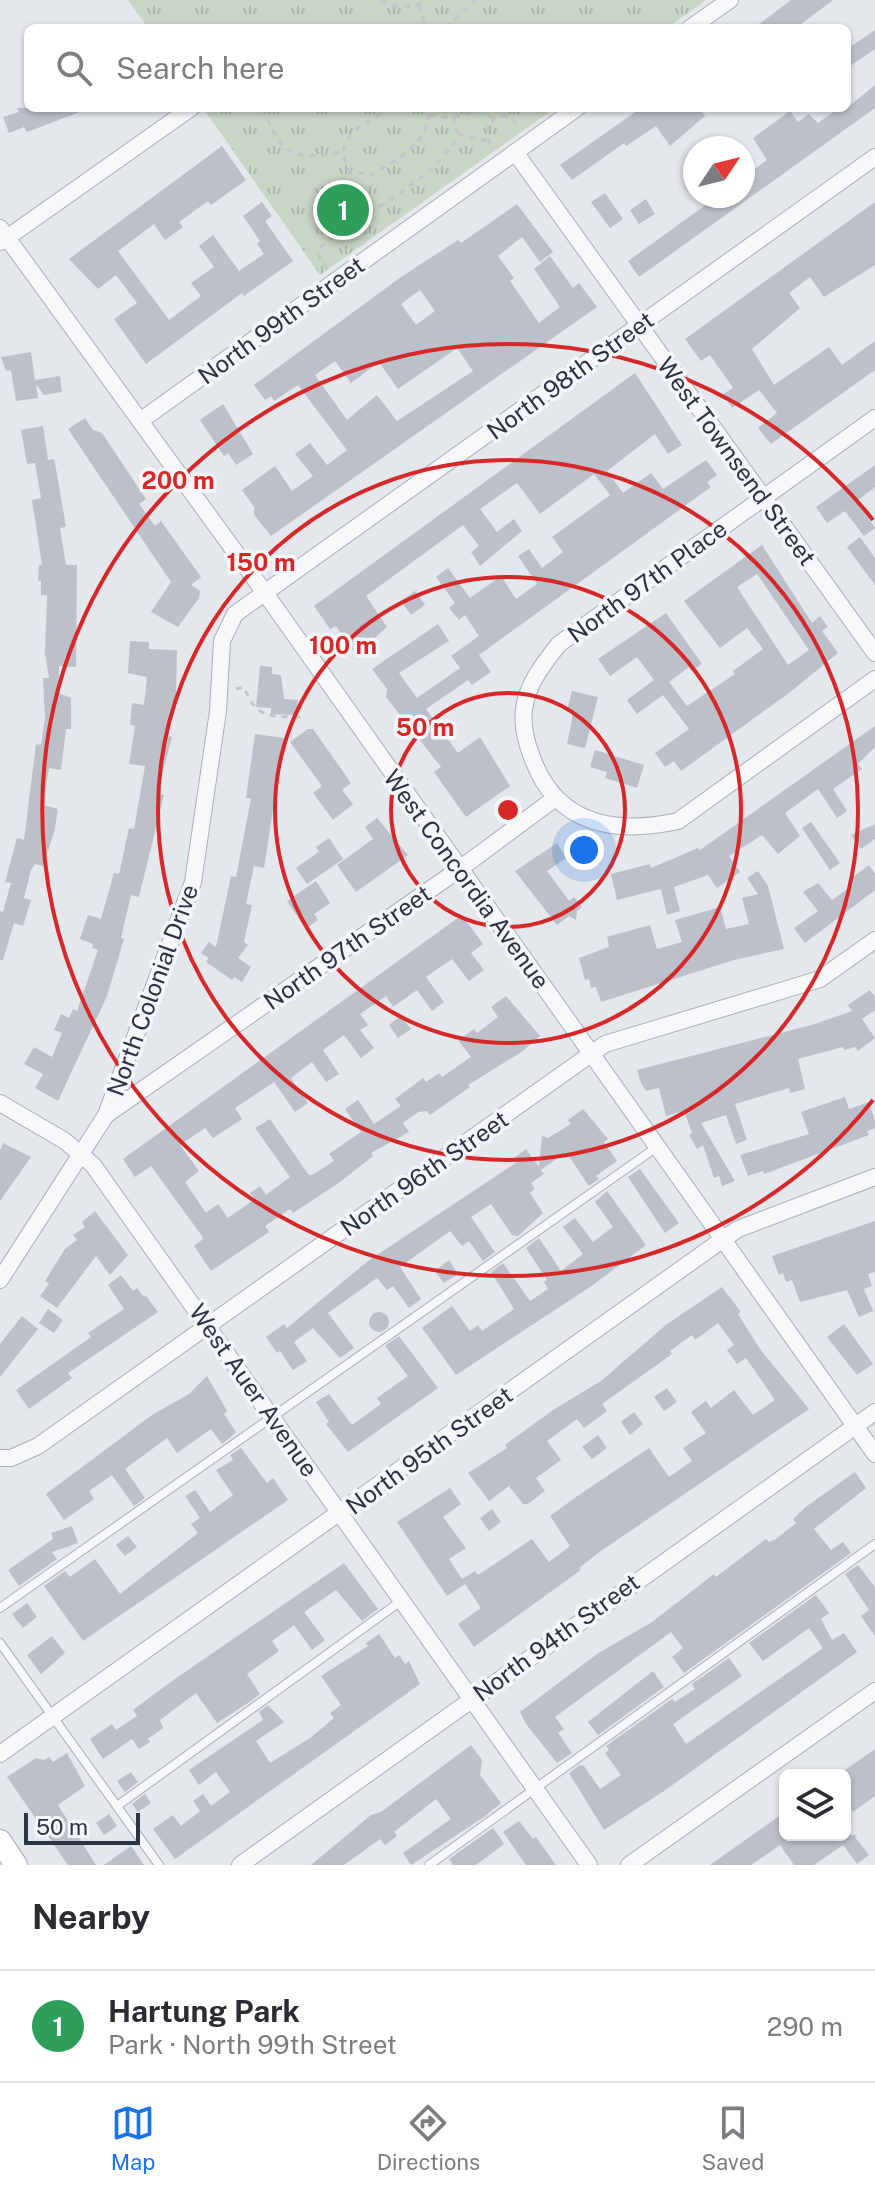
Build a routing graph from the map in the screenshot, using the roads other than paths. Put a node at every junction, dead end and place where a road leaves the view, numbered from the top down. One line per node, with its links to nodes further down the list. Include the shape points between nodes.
1 (730, 0): 2 (street)
2 (696, 24)
3 (185, 112): 7 (street)
4 (571, 112): 5 (street, North 99th Street)
5 (515, 152): 8 (street, West Townsend Street); 10 (street, North 99th Street)
6 (875, 157): 8 (street, North 98th Street)
7 (3, 236): 10 (street, West Concordia Avenue)
8 (639, 325): 11 (street, West Townsend Street); 12 (street, North 98th Street)
9 (875, 418): 11 (street, North 97th Place)
10 (140, 421): 12 (street, West Concordia Avenue)
11 (763, 498): 13 (street, West Townsend Street); 15 (street, North 97th Place, via 559,644 538,670 524,707 525,740)
12 (265, 593): 16 (street, West Concordia Avenue); 20 (street, North Colonial Drive, via 226,627 193,882)
13 (875, 653)
14 (875, 679): 15 (street, via 678,821 644,829 608,826)
15 (554, 799): 16 (street, North 97th Street)
16 (461, 868): 18 (street, West Concordia Avenue); 20 (street, North 97th Street)
17 (875, 940): 18 (street, North 96th Street, via 820,979 605,1044)
18 (591, 1054): 21 (street, West Concordia Avenue); 26 (street, North 96th Street)
19 (0, 1103): 22 (street, West Auer Avenue)
20 (106, 1115): 22 (street, North Colonial Drive)
21 (657, 1147): 24 (street, West Concordia Avenue); 28 (lane)
22 (81, 1152): 25 (street, North Colonial Drive); 26 (street, West Auer Avenue)
23 (875, 1177): 24 (street, North 95th Street, via 738,1229)
24 (722, 1240): 29 (street, West Concordia Avenue); 32 (street, North 95th Street)
25 (0, 1280)
26 (209, 1326): 28 (street, West Auer Avenue); 31 (street, North 96th Street, via 38,1446)
27 (875, 1412): 29 (street, North 94th Street)
28 (273, 1417): 32 (street, West Auer Avenue); 35 (lane)
29 (854, 1424): 30 (street, West Concordia Avenue); 38 (street, North 94th Street)
30 (875, 1454)
31 (0, 1458)
32 (340, 1514): 34 (street, West Auer Avenue); 39 (street, North 95th Street)
33 (875, 1544): 41 (lane)
34 (401, 1601): 38 (street, West Auer Avenue); 42 (lane)
35 (0, 1608)
36 (0, 1643): 39 (lane)
37 (875, 1691): 49 (street)
38 (471, 1698): 41 (street, West Auer Avenue); 46 (street, North 94th Street)
39 (53, 1717): 40 (street, North 95th Street); 42 (lane)
40 (0, 1754)
41 (535, 1790): 47 (lane); 48 (street, West Auer Avenue)
42 (117, 1806): 45 (lane)
43 (0, 1841): 44 (main road)
44 (16, 1865)
45 (159, 1865)
46 (240, 1865)
47 (429, 1865)
48 (589, 1865)
49 (629, 1865)

